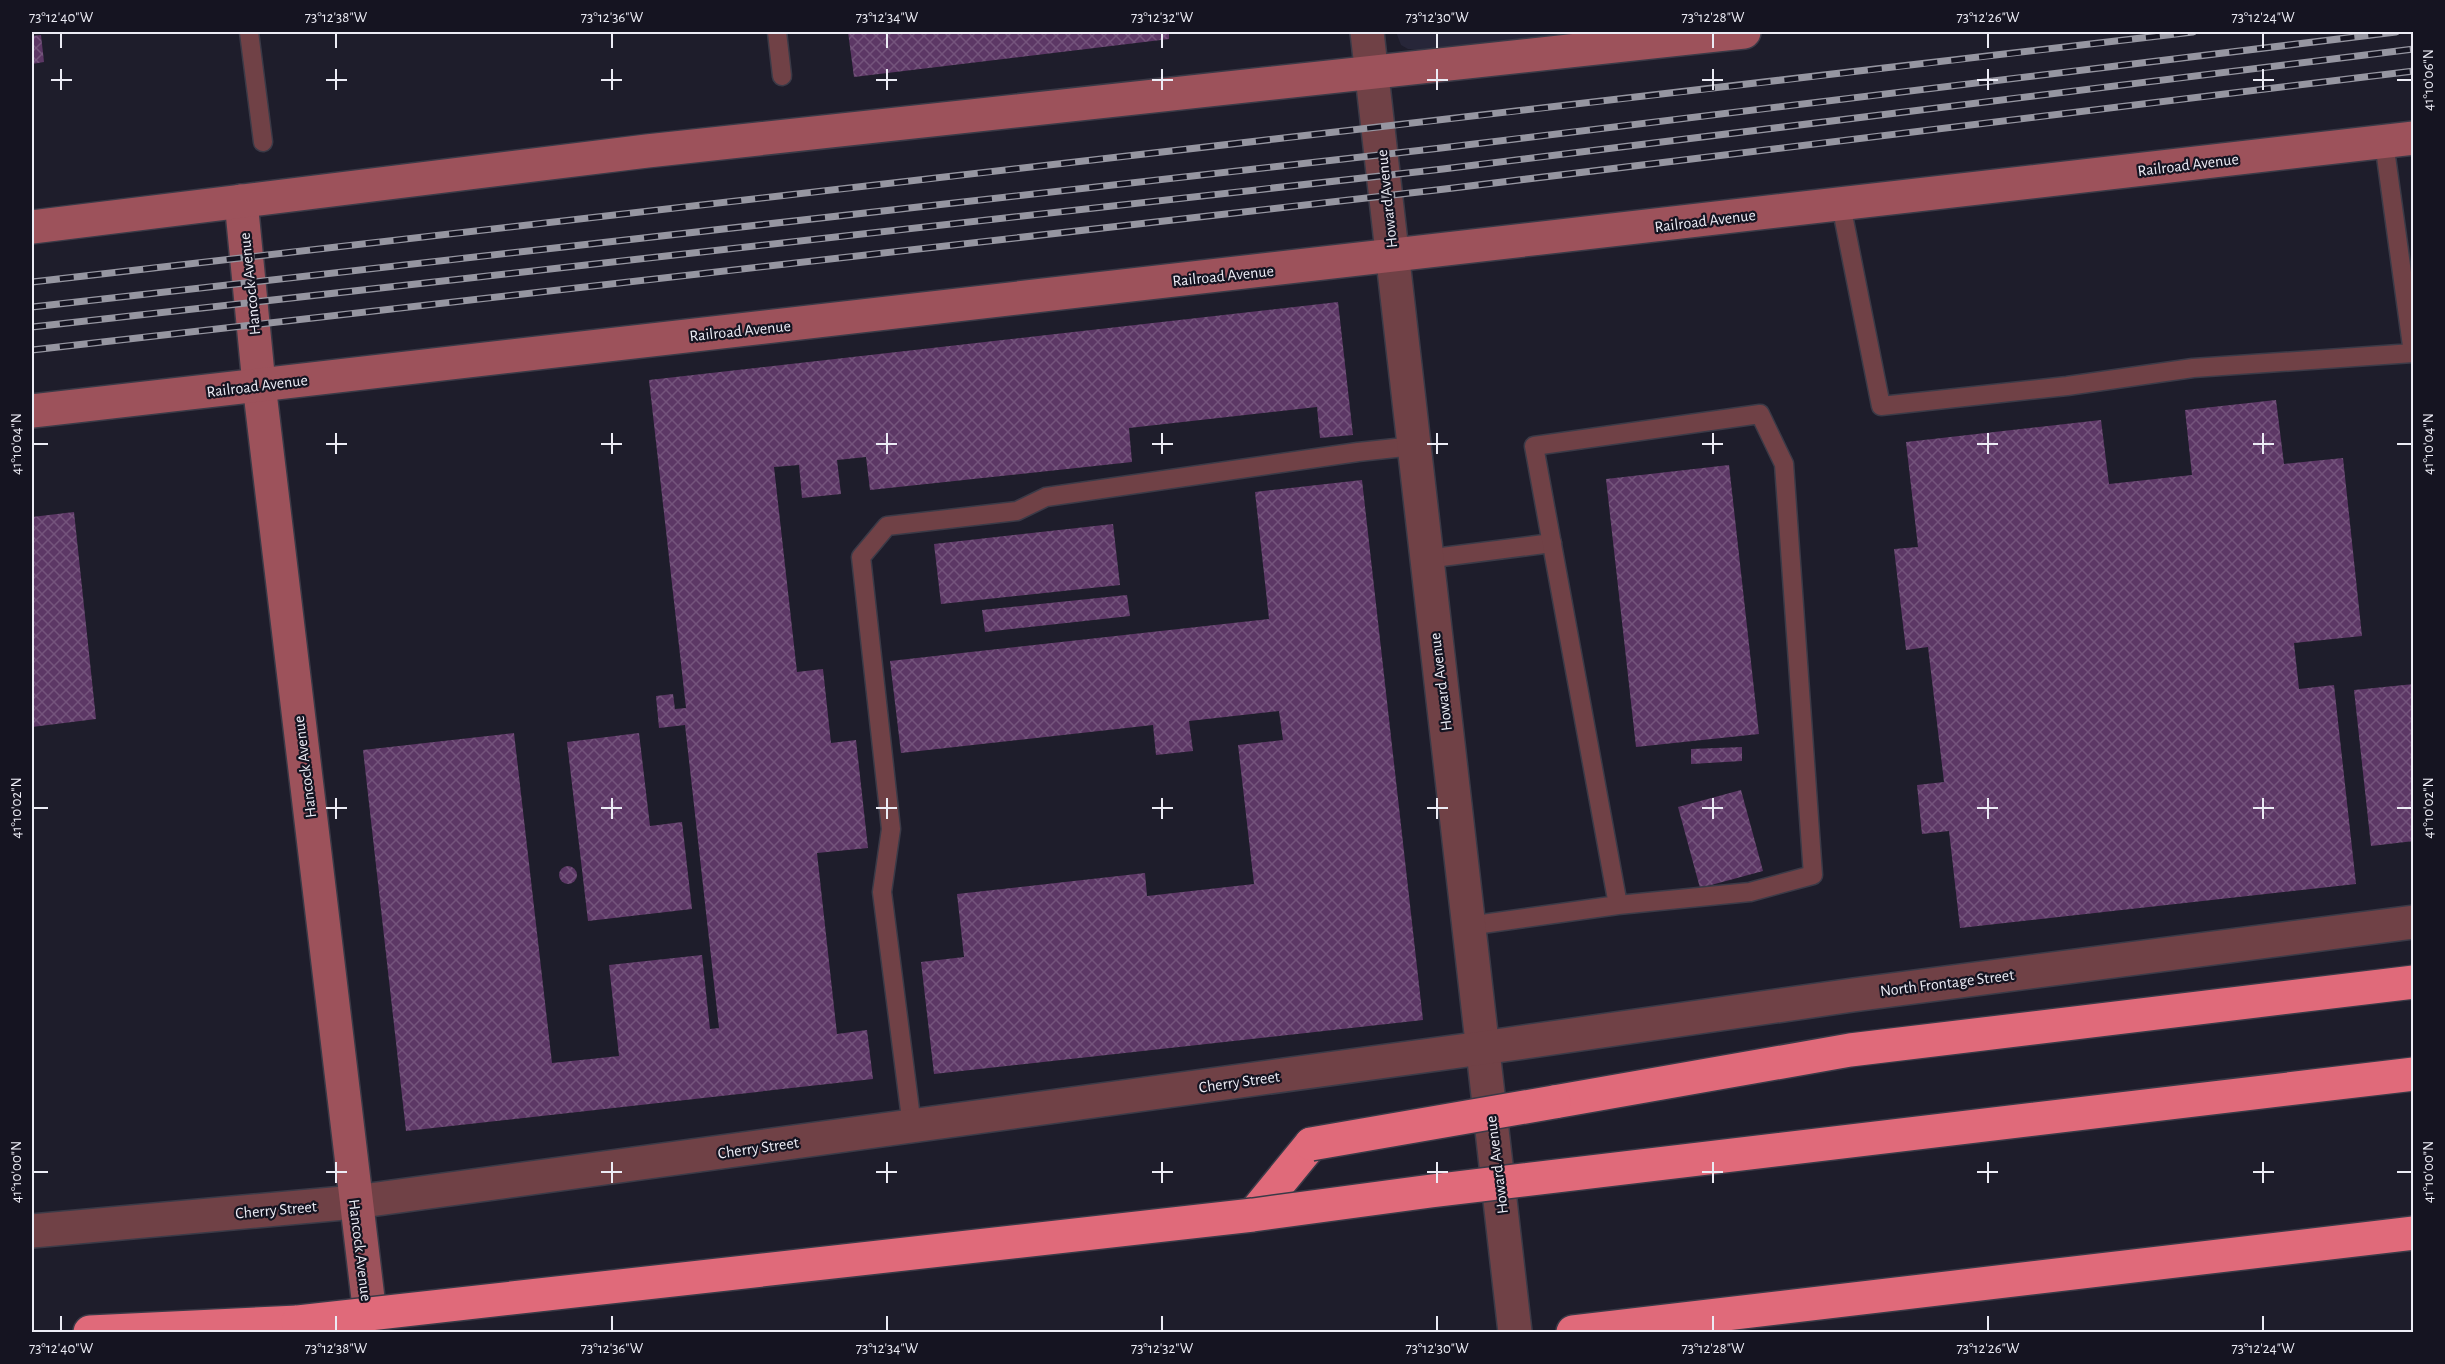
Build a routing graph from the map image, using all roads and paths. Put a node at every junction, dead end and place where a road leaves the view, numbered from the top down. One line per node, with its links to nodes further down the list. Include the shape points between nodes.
1 (249, 32): 8 (lane)
2 (777, 32): 6 (lane)
3 (1367, 32): 5 (street, Howard Avenue)
4 (1744, 32): 5 (street)
5 (1372, 73): 9 (street, via 659,150); 12 (street, Howard Avenue)
6 (782, 76)
7 (2399, 140): 10 (street, Railroad Avenue); 10 (lane, via 2414,353 2193,368 1881,406)
8 (263, 142)
9 (241, 201): 11 (street); 13 (street, Hancock Avenue)
10 (1841, 205): 12 (street, Railroad Avenue)
11 (32, 227)
12 (1392, 256): 13 (street, Railroad Avenue); 15 (street, Howard Avenue)
13 (259, 384): 14 (street, Railroad Avenue); 25 (street, Hancock Avenue)
14 (32, 411)
15 (1414, 446): 17 (street, Howard Avenue); 24 (lane, via 1046,497 1017,511 886,526 861,557 891,829 882,892)
16 (1552, 543): 17 (lane); 18 (lane); 18 (lane, via 1534,446 1760,414 1784,464 1814,875 1750,892)
17 (1426, 559): 20 (street, Howard Avenue)
18 (1618, 905): 20 (lane)
19 (2414, 922): 22 (street, North Frontage Street)
20 (1468, 926): 22 (street, Howard Avenue)
21 (2414, 982): 26 (highway, bridge, via 1850,1050 1311,1144)
22 (1482, 1048): 24 (street, Cherry Street); 31 (street, Howard Avenue)
23 (2414, 1074): 26 (highway, bridge)
24 (912, 1126): 25 (street, Cherry Street)
25 (355, 1202): 27 (street, Cherry Street); 30 (street, Hancock Avenue)
26 (1253, 1215): 29 (highway, bridge, via 298,1322)
27 (32, 1231)
28 (2414, 1233): 32 (highway)
29 (90, 1332)
30 (372, 1332)
31 (1515, 1332)
32 (1573, 1332)

